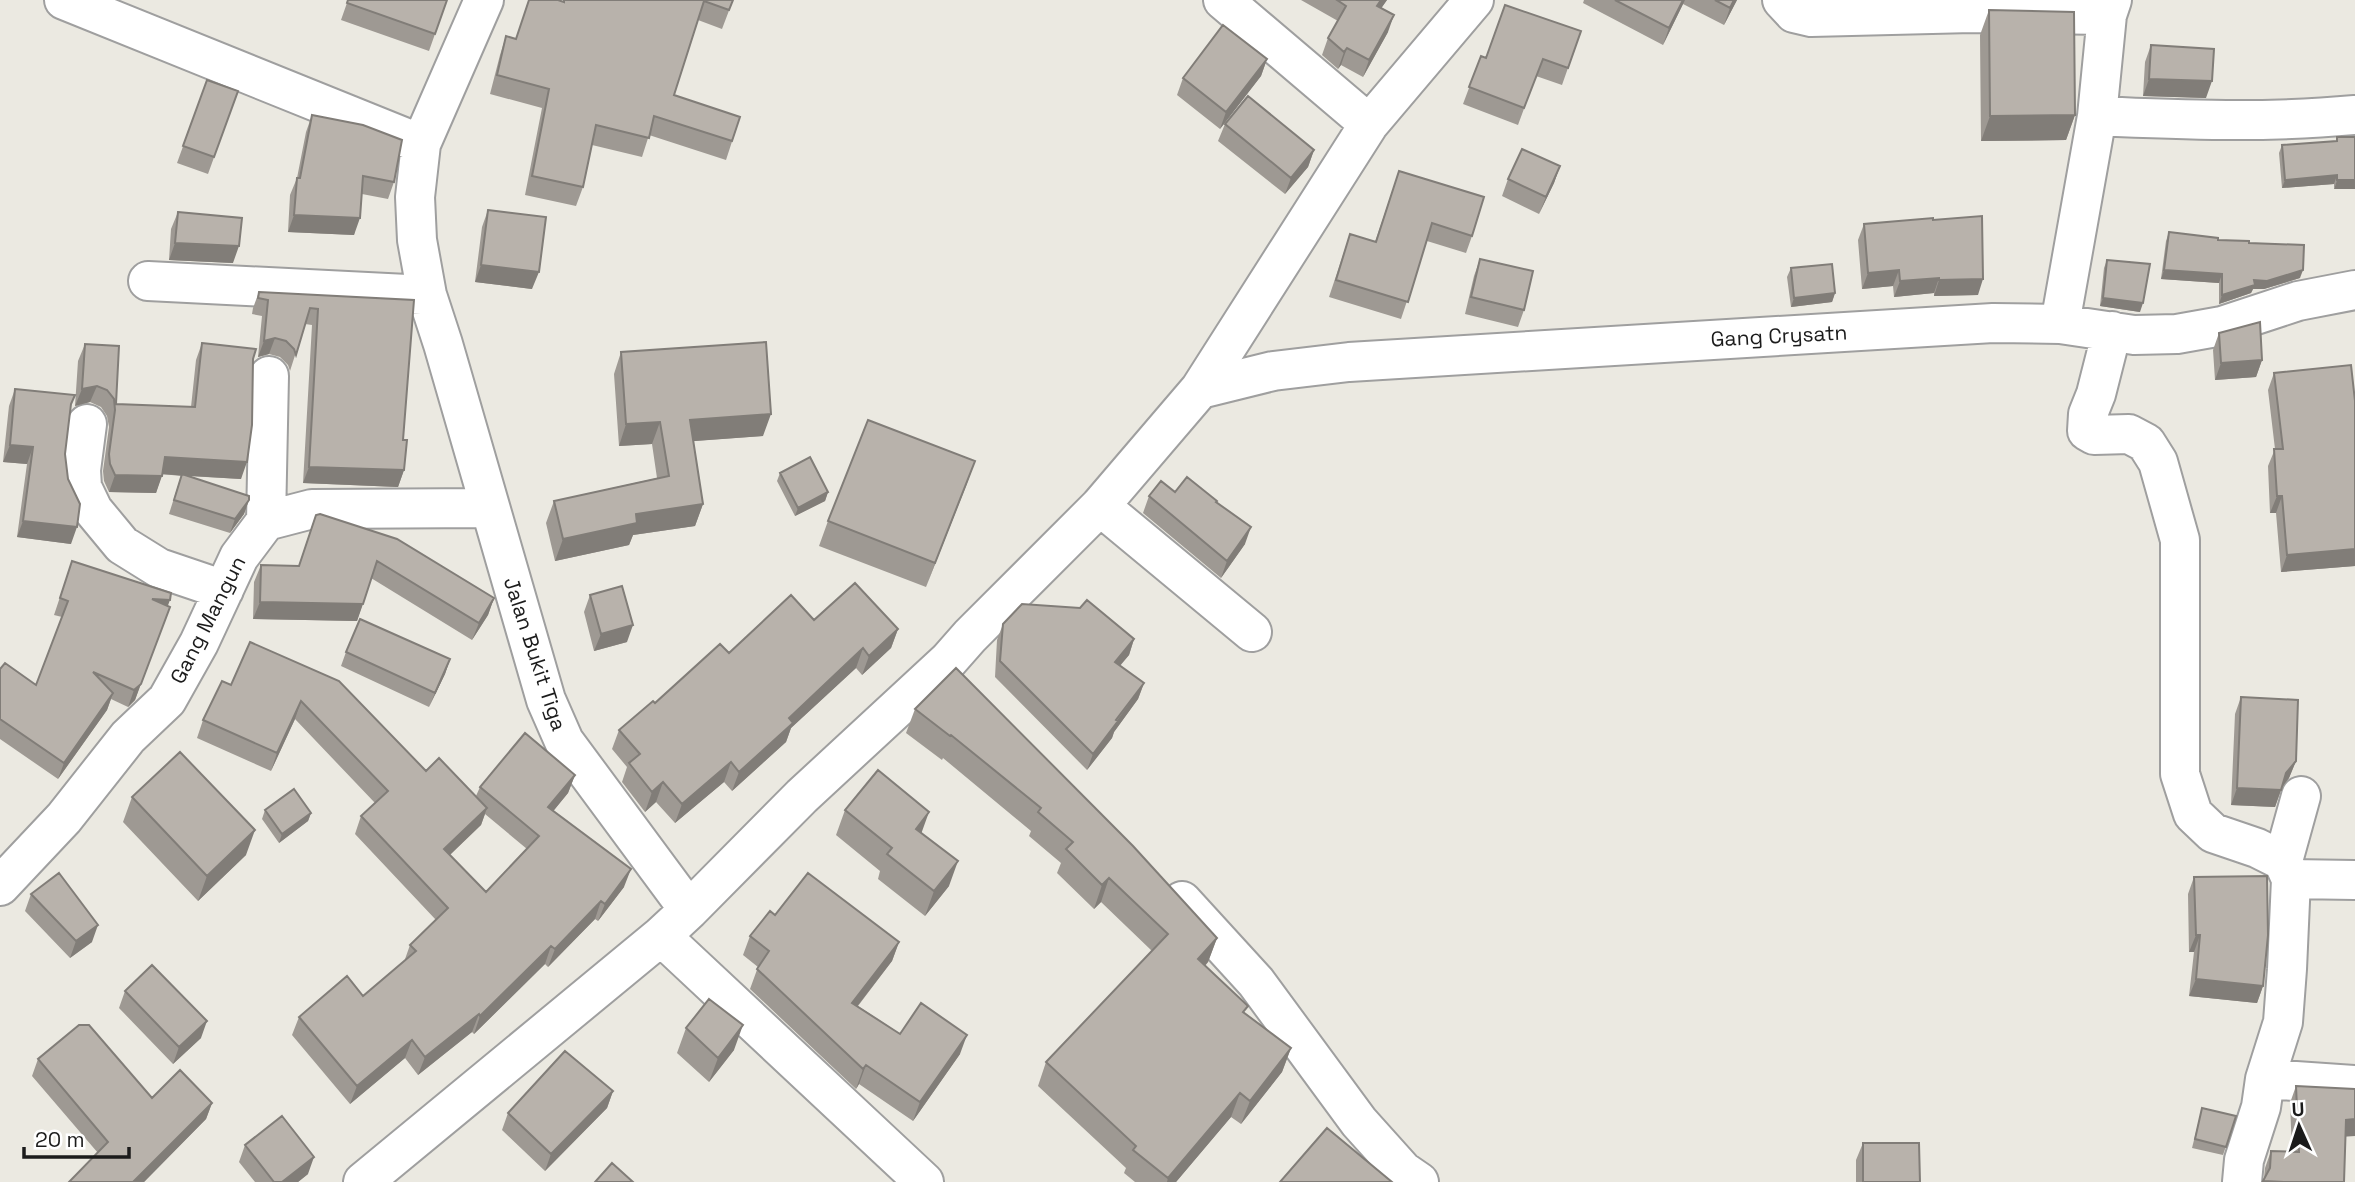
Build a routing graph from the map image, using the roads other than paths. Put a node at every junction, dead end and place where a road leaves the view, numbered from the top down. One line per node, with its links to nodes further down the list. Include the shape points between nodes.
1 (64, 0): 10 (street)
2 (484, 0): 10 (street, Jalan Bukit Tiga)
3 (1223, 0): 9 (street)
4 (1474, 0): 9 (street)
5 (1782, 0): 6 (street, via 1794,13 1811,17)
6 (2109, 7): 8 (street)
7 (2355, 114): 8 (street, via 2197,120)
8 (2097, 116): 14 (street)
9 (1369, 124): 17 (street)
10 (421, 144): 13 (street, Jalan Bukit Tiga, via 415,197)
11 (149, 281): 13 (street)
12 (2355, 290): 15 (street, Gang Crysatn, via 2177,334)
13 (427, 295): 20 (street, Jalan Bukit Tiga)
14 (2060, 324): 15 (street, Gang Crysatn); 17 (street, Gang Crysatn, via 1993,323 1349,362 1273,371)
15 (2112, 331): 25 (street, via 2087,431 2129,434 2146,443 2158,462 2180,540 2180,774 2193,814 2213,833 2257,848)
16 (269, 376): 21 (street)
17 (1200, 389): 19 (street)
18 (88, 424): 22 (street, via 81,470 82,487 93,510 122,545 159,568)
19 (1100, 506): 23 (street); 29 (street, via 970,636 958,671 803,796)
20 (489, 508): 21 (street, via 312,509); 29 (street, Jalan Bukit Tiga, via 546,700 564,741)
21 (266, 521): 22 (street, Gang Mangun, via 239,557)
22 (224, 590): 28 (street, Gang Mangun, via 167,700 128,737 64,818)
23 (1252, 632)
24 (2301, 796): 25 (street)
25 (2287, 870): 27 (street); 31 (street, via 2283,1022)
26 (1158, 874): 33 (street, via 1256,982)
27 (2355, 880)
28 (0, 886)
29 (689, 910): 30 (street)
30 (661, 936): 34 (street); 35 (street)
31 (2265, 1079): 32 (street); 36 (street)
32 (2355, 1085)
33 (1405, 1178)
34 (363, 1182)
35 (925, 1182)
36 (2242, 1182)

